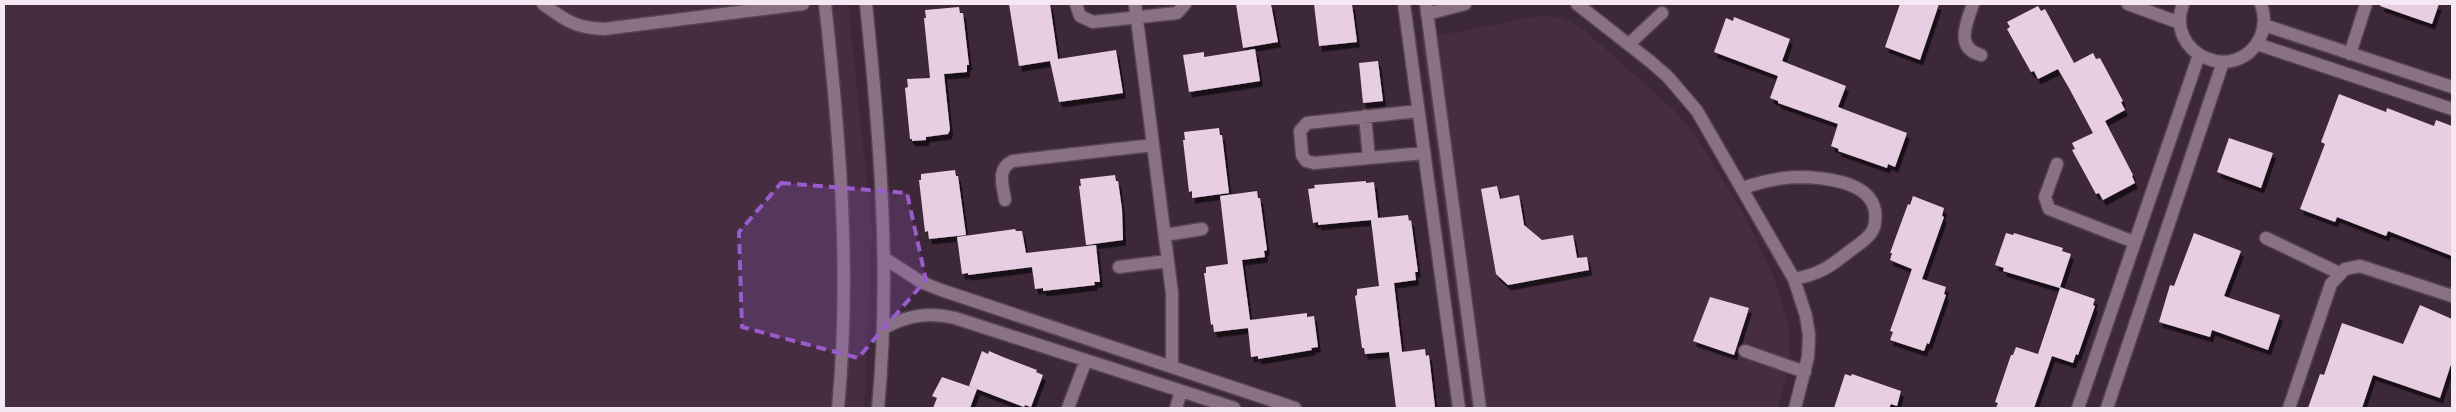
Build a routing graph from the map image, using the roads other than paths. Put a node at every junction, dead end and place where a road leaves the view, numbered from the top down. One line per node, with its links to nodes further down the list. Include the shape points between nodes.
1 (543, 4): 2 (street, via 568,22 585,28 604,29)
2 (803, 4)
3 (826, 4): 57 (street, via 844,259 844,326)
4 (866, 4): 41 (street)
5 (1076, 4): 18 (street, via 1080,16 1088,22)
6 (1135, 4): 18 (street)
7 (1184, 4): 18 (street, via 1177,13)
8 (1404, 4): 29 (street)
9 (1465, 4): 16 (street)
10 (1577, 4): 21 (street)
11 (1973, 4): 24 (street, via 1964,39 1968,48)
12 (2128, 4): 19 (street)
13 (2183, 4): 19 (street)
14 (2261, 4): 20 (street)
15 (2366, 4): 23 (street)
16 (1427, 9): 54 (street)
17 (1662, 13): 21 (street)
18 (1136, 18): 31 (street)
19 (2180, 23): 25 (street, via 2183,36)
20 (2264, 25): 22 (street); 23 (street)
21 (1629, 44): 35 (street, via 1683,94 1710,130)
22 (2257, 44): 26 (street, via 2242,57); 28 (street)
23 (2350, 54): 27 (street)
24 (1981, 55)
25 (2199, 55): 26 (street); 40 (street)
26 (2223, 62): 67 (street)
27 (2452, 87)
28 (2452, 109)
29 (1418, 111): 30 (street); 32 (street)
30 (1365, 116): 33 (street); 33 (street, via 1307,123 1300,136 1302,155 1310,163)
31 (1153, 145): 36 (street, via 1013,162 1004,166 1002,171); 38 (street)
32 (1424, 152): 33 (street); 55 (street)
33 (1369, 158)
34 (2056, 164): 40 (street, via 2045,197 2049,209)
35 (1743, 188): 45 (street); 45 (street, via 1777,179 1812,178 1859,189 1874,207 1876,219 1868,236 1823,272)
36 (1005, 200)
37 (1202, 229): 38 (street)
38 (1165, 235): 42 (street)
39 (2266, 238): 44 (street)
40 (2134, 242): 66 (street)
41 (884, 258): 47 (street, via 941,290); 48 (street)
42 (1168, 261): 43 (street); 52 (street, via 1173,318)
43 (1119, 267)
44 (2339, 273): 46 (street, via 2352,267 2368,267); 68 (street, via 2331,284)
45 (1794, 279): 53 (street, via 1808,325)
46 (2452, 296)
47 (1001, 310): 49 (street); 52 (street)
48 (884, 328): 49 (street, via 906,317 931,314); 58 (street)
49 (993, 329): 51 (street)
50 (1745, 351): 53 (street)
51 (1086, 360): 56 (street); 59 (street)
52 (1172, 367): 62 (street)
53 (1805, 372): 65 (street)
54 (1476, 378): 55 (street); 64 (street)
55 (1455, 380): 63 (street)
56 (1181, 391): 60 (street); 61 (street)
57 (838, 408)
58 (878, 408)
59 (1068, 408)
60 (1176, 408)
61 (1234, 408)
62 (1295, 408)
63 (1458, 408)
64 (1480, 408)
65 (1796, 408)
66 (2078, 408)
67 (2107, 408)
68 (2289, 408)

